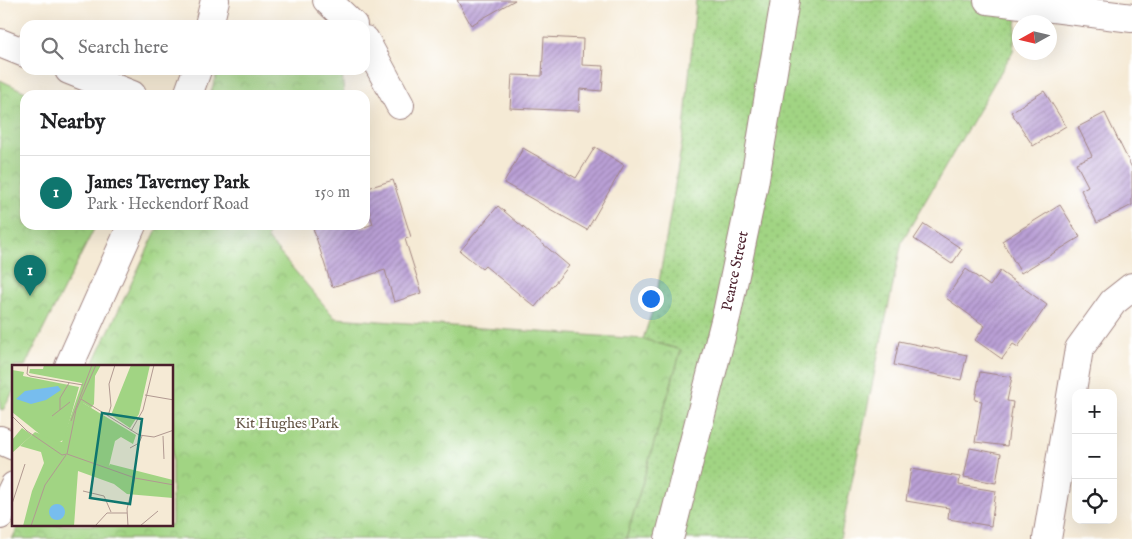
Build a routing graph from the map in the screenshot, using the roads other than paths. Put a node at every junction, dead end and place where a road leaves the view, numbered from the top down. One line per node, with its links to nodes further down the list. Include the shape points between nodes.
1 (215, 0): 6 (street)
2 (327, 0): 7 (street)
3 (785, 0): 23 (street, Pearce Street, via 754,184 727,313)
4 (988, 0): 5 (street)
5 (1132, 18)
6 (211, 20)
7 (348, 20)
8 (0, 43): 10 (street)
9 (370, 49): 15 (street)
10 (20, 51)
11 (82, 75): 13 (street)
12 (195, 75): 14 (street)
13 (119, 90)
14 (190, 90)
15 (400, 105)
16 (130, 230): 18 (street)
17 (1132, 287): 24 (street, via 1113,302 1079,349)
18 (69, 365)
19 (0, 440): 20 (street)
20 (12, 445)
21 (12, 490): 22 (street)
22 (0, 515)
23 (668, 539)
24 (1047, 539)

